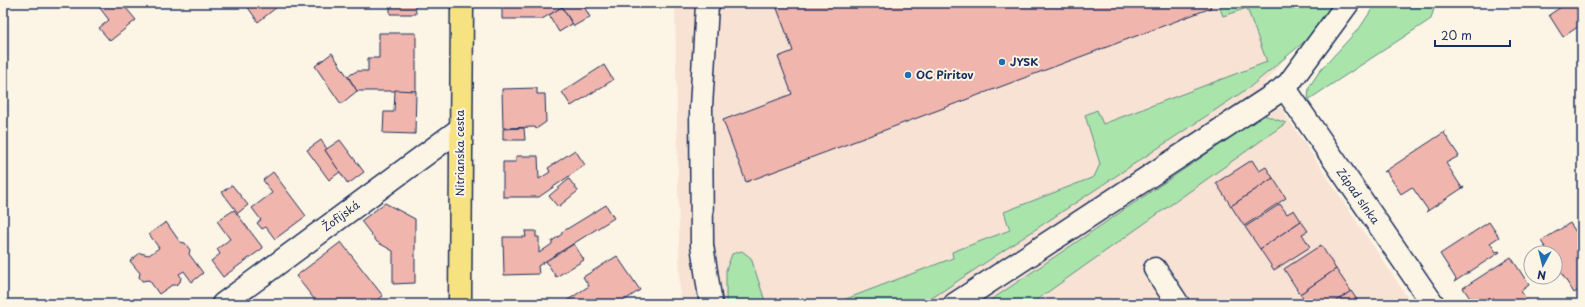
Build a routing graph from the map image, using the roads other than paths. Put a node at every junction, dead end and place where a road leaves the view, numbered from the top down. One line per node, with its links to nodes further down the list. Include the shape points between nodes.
1 (462, 3): 5 (main road, Nitrianska cesta)
2 (709, 3): 9 (street, via 701,115 702,245)
3 (1348, 3): 4 (street)
4 (1284, 87): 10 (street); 12 (street, Západ slnka)
5 (460, 129): 7 (street, Žofijská); 8 (main road, Nitrianska cesta)
6 (1155, 269): 11 (street)
7 (223, 304)
8 (460, 304)
9 (711, 304)
10 (955, 304)
11 (1178, 304)
12 (1433, 304)

